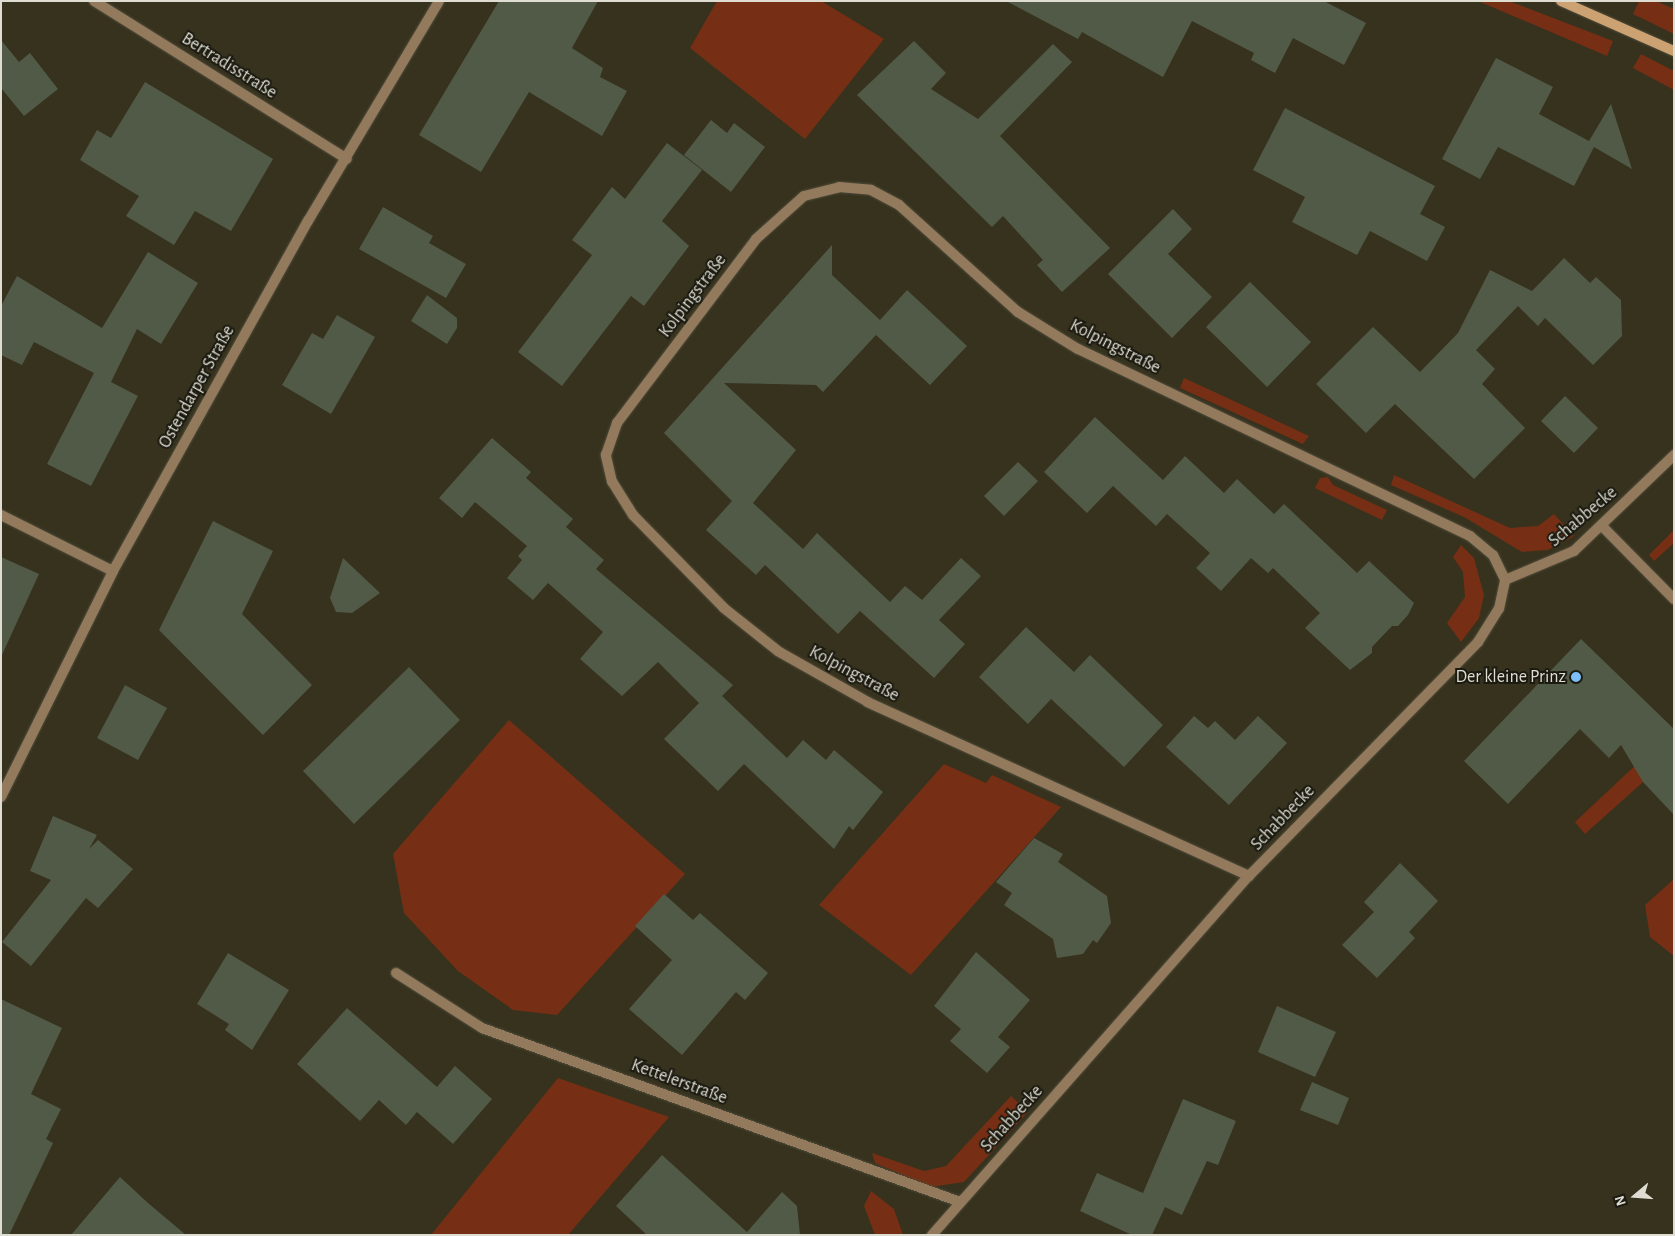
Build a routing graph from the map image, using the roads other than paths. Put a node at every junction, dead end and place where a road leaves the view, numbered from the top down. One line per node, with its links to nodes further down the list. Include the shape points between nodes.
1 (94, 1): 5 (street, Bertradisstraße)
2 (439, 1): 5 (street, Ostendarper Straße)
3 (1561, 1): 4 (street)
4 (1674, 51)
5 (347, 159): 9 (street, Ostendarper Straße, via 286,259)
6 (1674, 455): 8 (street, Schabbecke)
7 (1, 516): 9 (street)
8 (1602, 526): 10 (street, Schabbecke, via 1558,561); 11 (street)
9 (113, 571): 12 (street, Ostendarper Straße)
10 (1505, 580): 13 (street, Schabbecke, via 1499,609 1478,642); 13 (street, Kolpingstraße, via 1493,555 1470,536 1078,349 1018,312 899,205 871,190 838,187 804,196 756,239 616,423 606,455 612,482 633,515 724,608 778,651 868,702)
11 (1674, 599)
12 (1, 797)
13 (1249, 876): 15 (street, Schabbecke)
14 (396, 973): 15 (street, Kettelerstraße, via 482,1028)
15 (960, 1202): 16 (street, Schabbecke)
16 (932, 1235)

